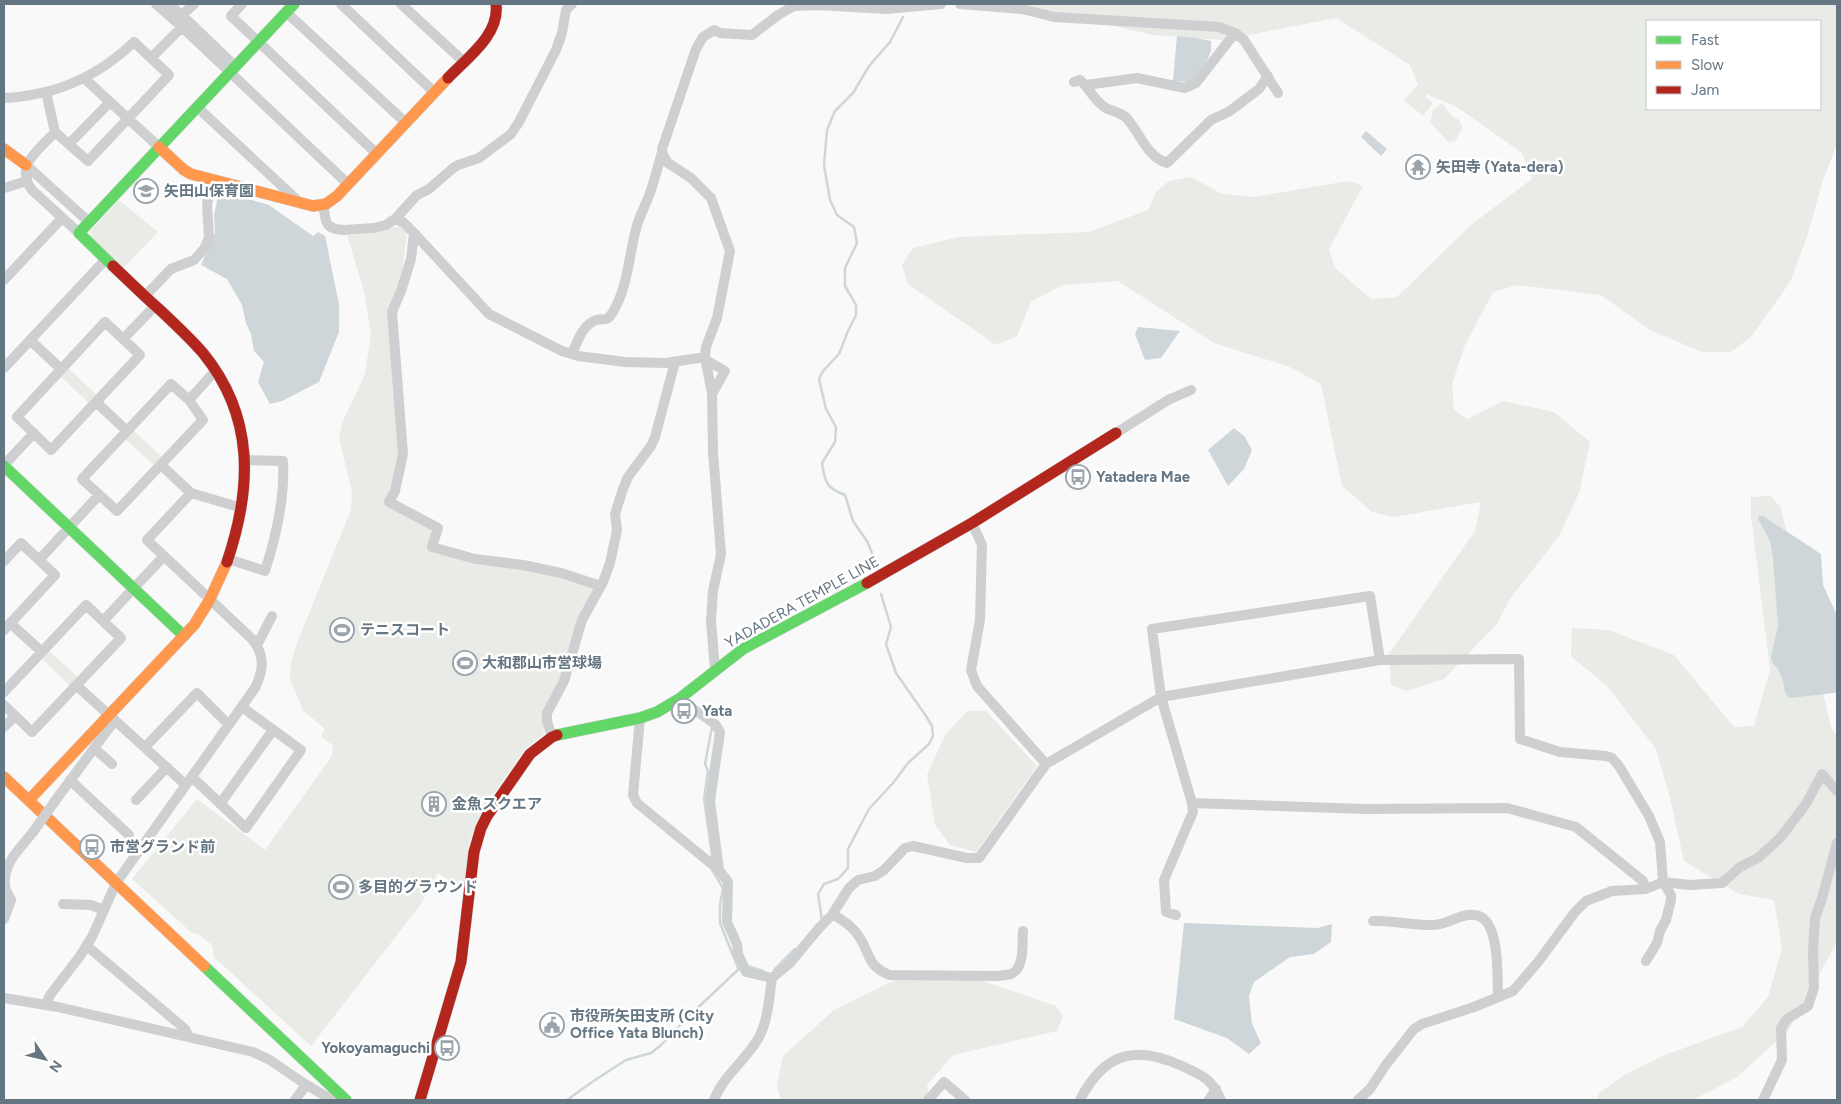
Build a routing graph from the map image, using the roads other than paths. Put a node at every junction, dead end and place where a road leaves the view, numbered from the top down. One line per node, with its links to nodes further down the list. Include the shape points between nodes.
1 (156, 4): 13 (street)
2 (168, 4): 12 (street)
3 (194, 4): 12 (street)
4 (242, 4): 15 (street, via 231,16)
5 (341, 4): 24 (street)
6 (401, 4): 17 (street)
7 (496, 4): 17 (street, via 493,28)
8 (572, 4): 45 (street, via 566,10 556,50 512,134 479,158 458,165 429,189 416,195)
9 (940, 4): 35 (street, via 886,9 794,6 752,35 714,30 703,36 696,49)
10 (960, 4): 14 (street, via 1022,9 1054,17 1219,27)
11 (290, 8): 15 (street); 30 (street)
12 (182, 15): 18 (street)
13 (182, 26): 16 (street); 18 (street)
14 (1235, 33): 19 (street, via 1244,40); 22 (street, via 1196,82 1185,88 1137,78)
15 (258, 42): 18 (street); 36 (street)
16 (151, 58): 20 (street, via 134,42 106,66); 29 (street, via 169,75)
17 (463, 62): 24 (street)
18 (232, 69): 28 (street); 40 (street)
19 (1268, 76): 22 (street, via 1259,90 1211,120 1167,163 1153,155 1128,118 1106,108); 25 (street)
20 (84, 78): 23 (street); 27 (street)
21 (1074, 82): 22 (street, via 1080,80)
22 (1086, 85)
23 (46, 92): 26 (street); 31 (street)
24 (434, 92): 30 (street)
25 (1278, 93)
26 (4, 98)
27 (110, 102): 29 (street); 32 (street)
28 (197, 107): 33 (street); 42 (street)
29 (128, 119): 32 (street, via 88,161); 33 (street)
30 (406, 123): 36 (street)
31 (55, 132): 32 (street); 37 (street)
32 (69, 144)
33 (159, 147): 38 (street, via 184,170); 46 (street)
34 (4, 149): 37 (street)
35 (662, 152): 55 (street, via 638,220 615,308 609,318 595,320 588,326); 56 (street, via 668,162 711,198 730,251 717,318)
36 (377, 154): 40 (street)
37 (26, 165): 39 (street); 46 (street)
38 (213, 180): 42 (street); 51 (street, via 207,204 209,238 204,249 194,260 171,269)
39 (27, 181): 41 (street); 44 (street, via 32,190)
40 (348, 184): 43 (street, via 331,202)
41 (4, 188)
42 (298, 202): 43 (street)
43 (323, 205): 45 (street, via 326,221 335,229 374,228)
44 (62, 218): 48 (street); 50 (street)
45 (395, 219): 47 (street)
46 (89, 222): 48 (street)
47 (414, 233): 55 (street, via 489,314); 80 (street, via 411,259 392,312 403,454 395,491 389,502 438,528 432,547 475,559 523,564)
48 (79, 234): 49 (street)
49 (106, 259): 51 (street); 54 (street)
50 (4, 280)
51 (145, 296): 52 (street)
52 (155, 306): 53 (street); 60 (street, via 195,344)
53 (123, 339): 59 (street, via 105,322); 64 (street, via 140,355)
54 (30, 340): 58 (street); 59 (street)
55 (572, 354): 57 (street, via 625,362)
56 (705, 358): 57 (street); 62 (street); 62 (street, via 725,371)
57 (675, 362): 80 (street, via 655,438 623,489 615,514 616,530 610,563)
58 (4, 368)
59 (61, 369): 66 (street, via 16,417)
60 (216, 370): 63 (street); 68 (street, via 232,399 242,433)
61 (1191, 390): 67 (street, via 1168,400)
62 (712, 394): 90 (street, via 721,554 712,621)
63 (189, 400): 65 (street, via 171,384); 69 (street, via 203,420)
64 (96, 402): 65 (street); 66 (street, via 52,450)
65 (127, 431): 72 (street, via 82,479)
66 (34, 433): 70 (street)
67 (1116, 433): 74 (street, YADADERA TEMPLE LINE)
68 (245, 460): 73 (street); 77 (street, via 283,461 281,502 265,571)
69 (161, 465): 71 (street); 72 (street, via 116,511)
70 (4, 466): 75 (street)
71 (191, 493): 73 (street); 76 (street, via 147,540)
72 (99, 495): 75 (street)
73 (242, 508): 77 (street)
74 (972, 523): 90 (street, YADADERA TEMPLE LINE, via 743,649); 107 (street, via 982,545 980,620 971,670 977,686)
75 (68, 527): 78 (street); 81 (street)
76 (164, 556): 81 (street); 82 (street)
77 (228, 559): 82 (street)
78 (39, 560): 79 (street, via 21,543); 85 (street, via 56,575)
79 (4, 562)
80 (601, 586): 103 (street, via 582,620 564,681 547,713 546,721)
81 (134, 589): 84 (street); 86 (street)
82 (211, 600): 86 (street); 87 (street)
83 (272, 616): 87 (street)
84 (103, 621): 88 (street, via 86,605); 91 (street, via 121,638)
85 (7, 627): 88 (street)
86 (184, 636): 98 (street)
87 (257, 645): 96 (street, via 263,666 261,676)
88 (42, 652): 92 (street)
89 (1380, 660): 93 (street); 93 (street, via 1370,596 1152,629); 120 (street, via 1519,659 1520,739 1560,752 1612,758 1649,816 1660,842)
90 (715, 670): 94 (street, YADADERA TEMPLE LINE)
91 (76, 685): 97 (street, via 32,732); 98 (street)
92 (4, 692)
93 (1161, 697): 107 (street); 115 (street)
94 (678, 699): 99 (street, YADADERA TEMPLE LINE); 119 (street, via 715,724 720,732 710,801)
95 (4, 705): 97 (street)
96 (242, 707): 100 (street); 102 (street)
97 (15, 716): 101 (street)
98 (112, 717): 104 (street); 105 (street); 113 (street)
99 (640, 718): 103 (street, YADADERA TEMPLE LINE); 119 (street, via 633,795 637,803)
100 (229, 725): 104 (street, via 197,694); 111 (street)
101 (4, 728)
102 (273, 730): 116 (street); 116 (street, via 302,750 246,828)
103 (552, 737): 141 (street, YADADERA TEMPLE LINE, via 523,762 487,816 477,838 461,962)
104 (145, 747): 108 (street)
105 (94, 748): 106 (street); 110 (street)
106 (112, 764)
107 (1046, 764): 125 (street, via 979,858 913,846 905,848 884,870 858,880 849,888)
108 (167, 768): 111 (street); 114 (street)
109 (4, 777): 113 (street)
110 (70, 780): 117 (street); 127 (street, bridge, via 14,854 7,870 5,885 11,900)
111 (189, 781): 116 (street); 121 (street)
112 (1837, 791): 120 (street, via 1822,774 1806,804 1780,838 1722,883 1690,886)
113 (29, 800): 121 (street)
114 (136, 800)
115 (1192, 803): 122 (street, via 1364,810 1507,808 1576,827 1642,881); 126 (street, via 1193,812 1164,880 1166,912)
116 (220, 804)
117 (129, 835)
118 (1837, 843): 149 (street, via 1815,918 1814,988 1808,1006 1787,1019 1781,1028 1782,1060)
119 (714, 866): 132 (street, via 728,882 727,922 743,967 746,972)
120 (1663, 882): 122 (street); 131 (street, via 1671,900 1657,943)
121 (116, 883): 124 (street); 139 (street)
122 (1646, 889): 134 (street, via 1612,890 1586,901 1519,985)
123 (63, 904): 124 (street, via 91,905)
124 (104, 910): 130 (street)
125 (833, 914): 129 (street, via 860,938 877,970 889,975 1011,974 1021,963); 132 (street)
126 (1176, 915)
127 (4, 919)
128 (1373, 921): 134 (street, via 1434,925 1476,914 1483,918 1494,936)
129 (1023, 931)
130 (87, 946): 135 (street); 136 (street, via 184,1029)
131 (1646, 961)
132 (772, 978): 142 (street, via 759,1038 733,1069)
133 (4, 998): 135 (street)
134 (1498, 998): 148 (street, via 1433,1019 1414,1029 1370,1089)
135 (46, 1004): 136 (street)
136 (189, 1037): 137 (street, via 262,1055)
137 (306, 1085): 139 (street, via 328,1097); 140 (street)
138 (1216, 1089): 145 (street, via 1203,1077 1162,1058 1128,1054 1103,1069); 146 (street); 147 (street)
139 (343, 1097)
140 (295, 1100)
141 (420, 1100)
142 (714, 1100)
143 (928, 1100): 144 (street, via 944,1082)
144 (965, 1100)
145 (1080, 1100)
146 (1209, 1100)
147 (1221, 1100)
148 (1358, 1100)
149 (1763, 1100)

